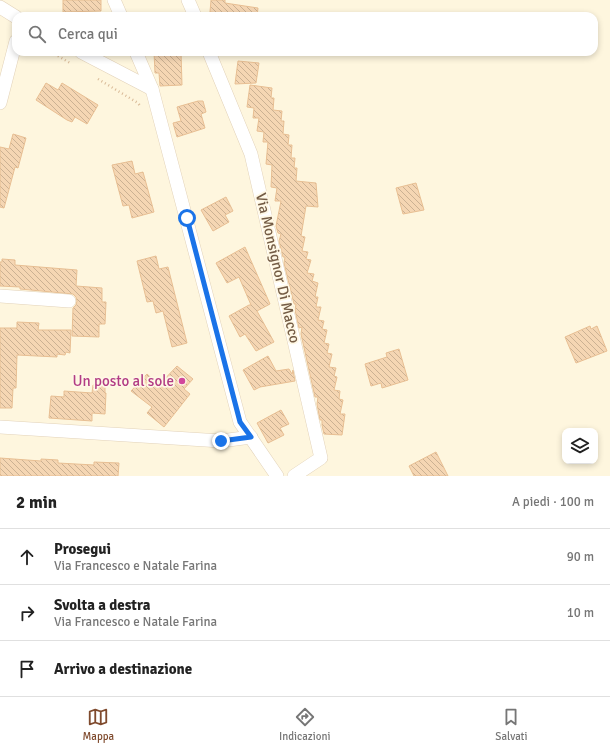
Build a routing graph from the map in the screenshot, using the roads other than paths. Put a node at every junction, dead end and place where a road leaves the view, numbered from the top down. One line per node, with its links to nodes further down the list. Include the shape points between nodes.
1 (114, 0): 4 (street)
2 (188, 0): 5 (street)
3 (0, 6): 6 (street)
4 (119, 12)
5 (192, 12)
6 (12, 14)
7 (12, 56): 12 (street)
8 (90, 56): 11 (street)
9 (138, 56): 11 (street)
10 (211, 56): 18 (street, Via Monsignor Di Macco, via 251,154 321,458)
11 (152, 89): 16 (street, via 240,422)
12 (0, 103)
13 (0, 296): 14 (street)
14 (69, 301)
15 (0, 427): 16 (street, via 221,441)
16 (251, 437): 17 (street)
17 (277, 476)
18 (294, 476)

